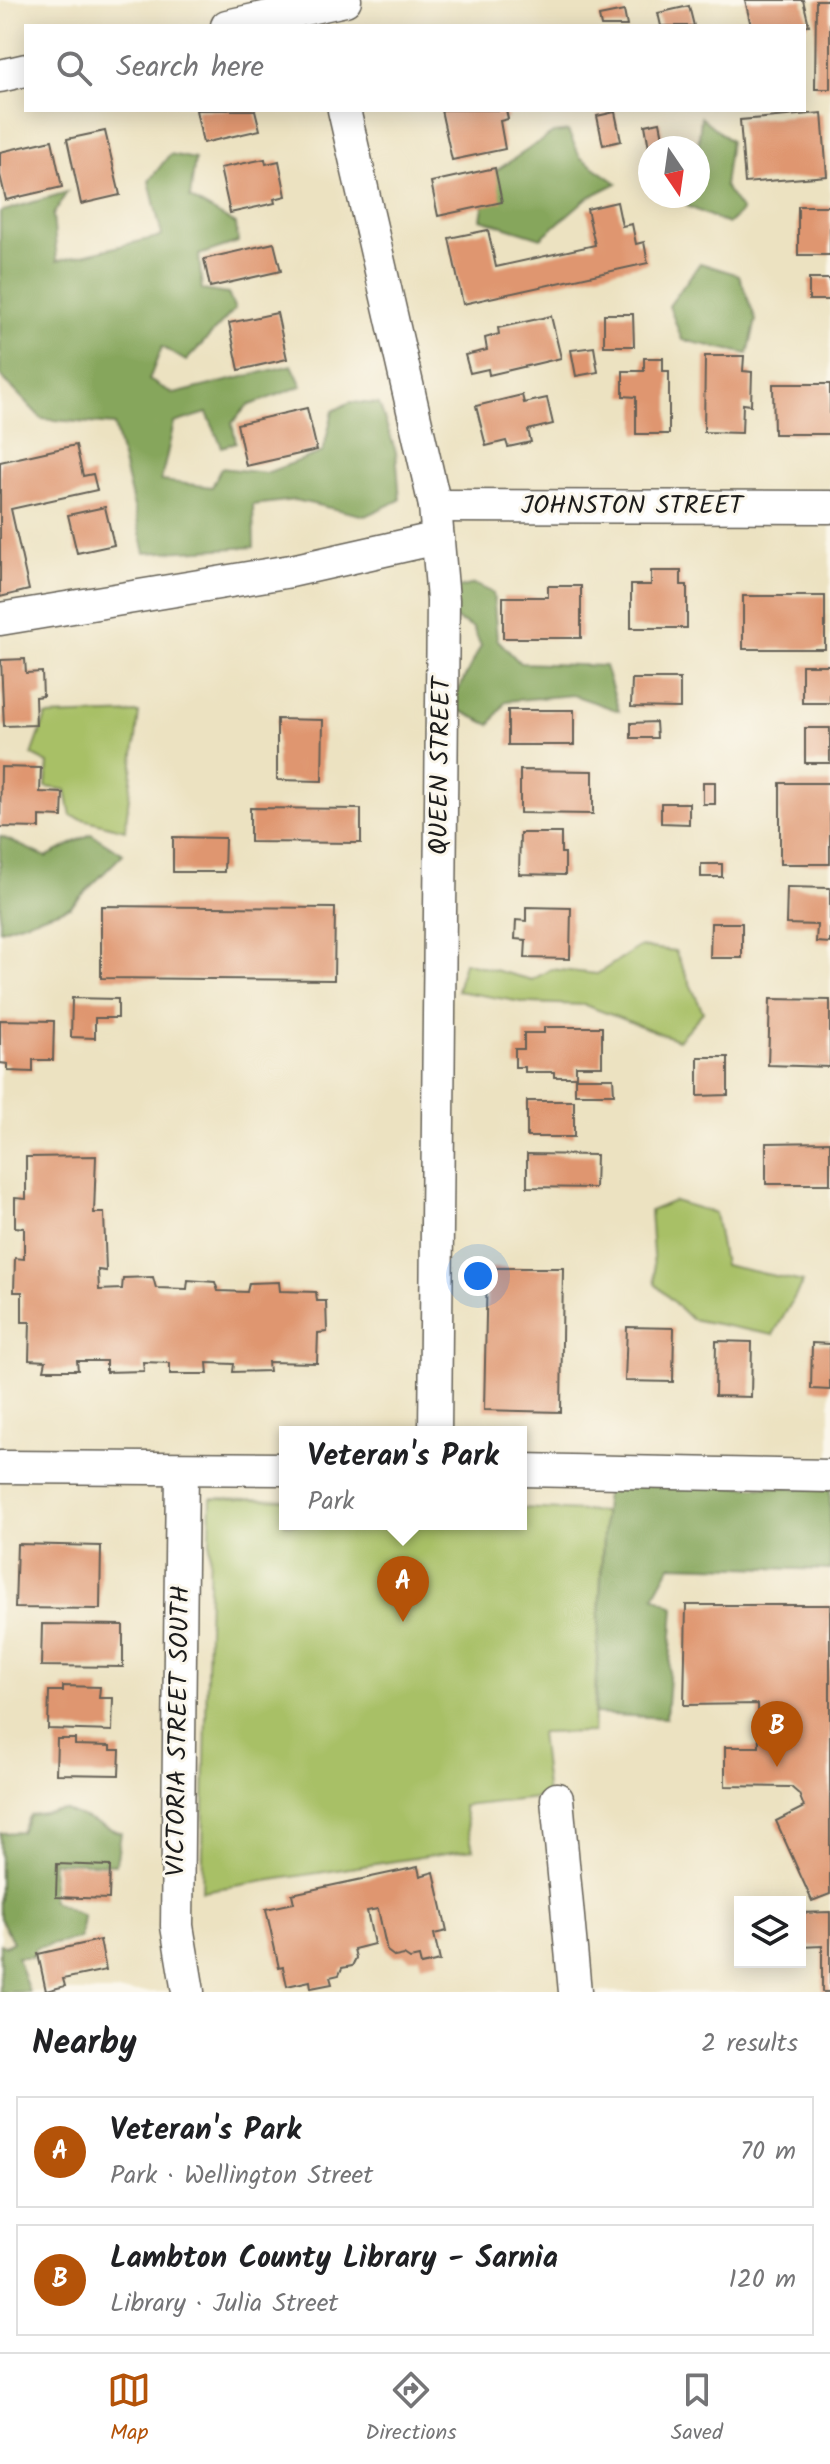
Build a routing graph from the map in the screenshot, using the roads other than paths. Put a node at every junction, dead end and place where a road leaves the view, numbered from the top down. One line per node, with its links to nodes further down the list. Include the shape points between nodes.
1 (327, 8): 2 (street)
2 (238, 24)
3 (24, 70): 4 (street)
4 (0, 76)
5 (344, 112): 6 (street, QUEEN STREET)
6 (435, 506): 7 (street, JOHNSTON STREET); 8 (street, QUEEN STREET)
7 (830, 507)
8 (438, 538): 9 (street, via 291,571); 10 (street, QUEEN STREET, via 443,616)
9 (0, 619)
10 (435, 1426)
11 (0, 1467): 13 (street)
12 (279, 1469): 13 (street)
13 (182, 1470): 17 (street, VICTORIA STREET SOUTH, via 177,1926)
14 (527, 1470): 15 (street)
15 (830, 1476)
16 (557, 1799): 18 (street)
17 (188, 1992)
18 (575, 1992)

